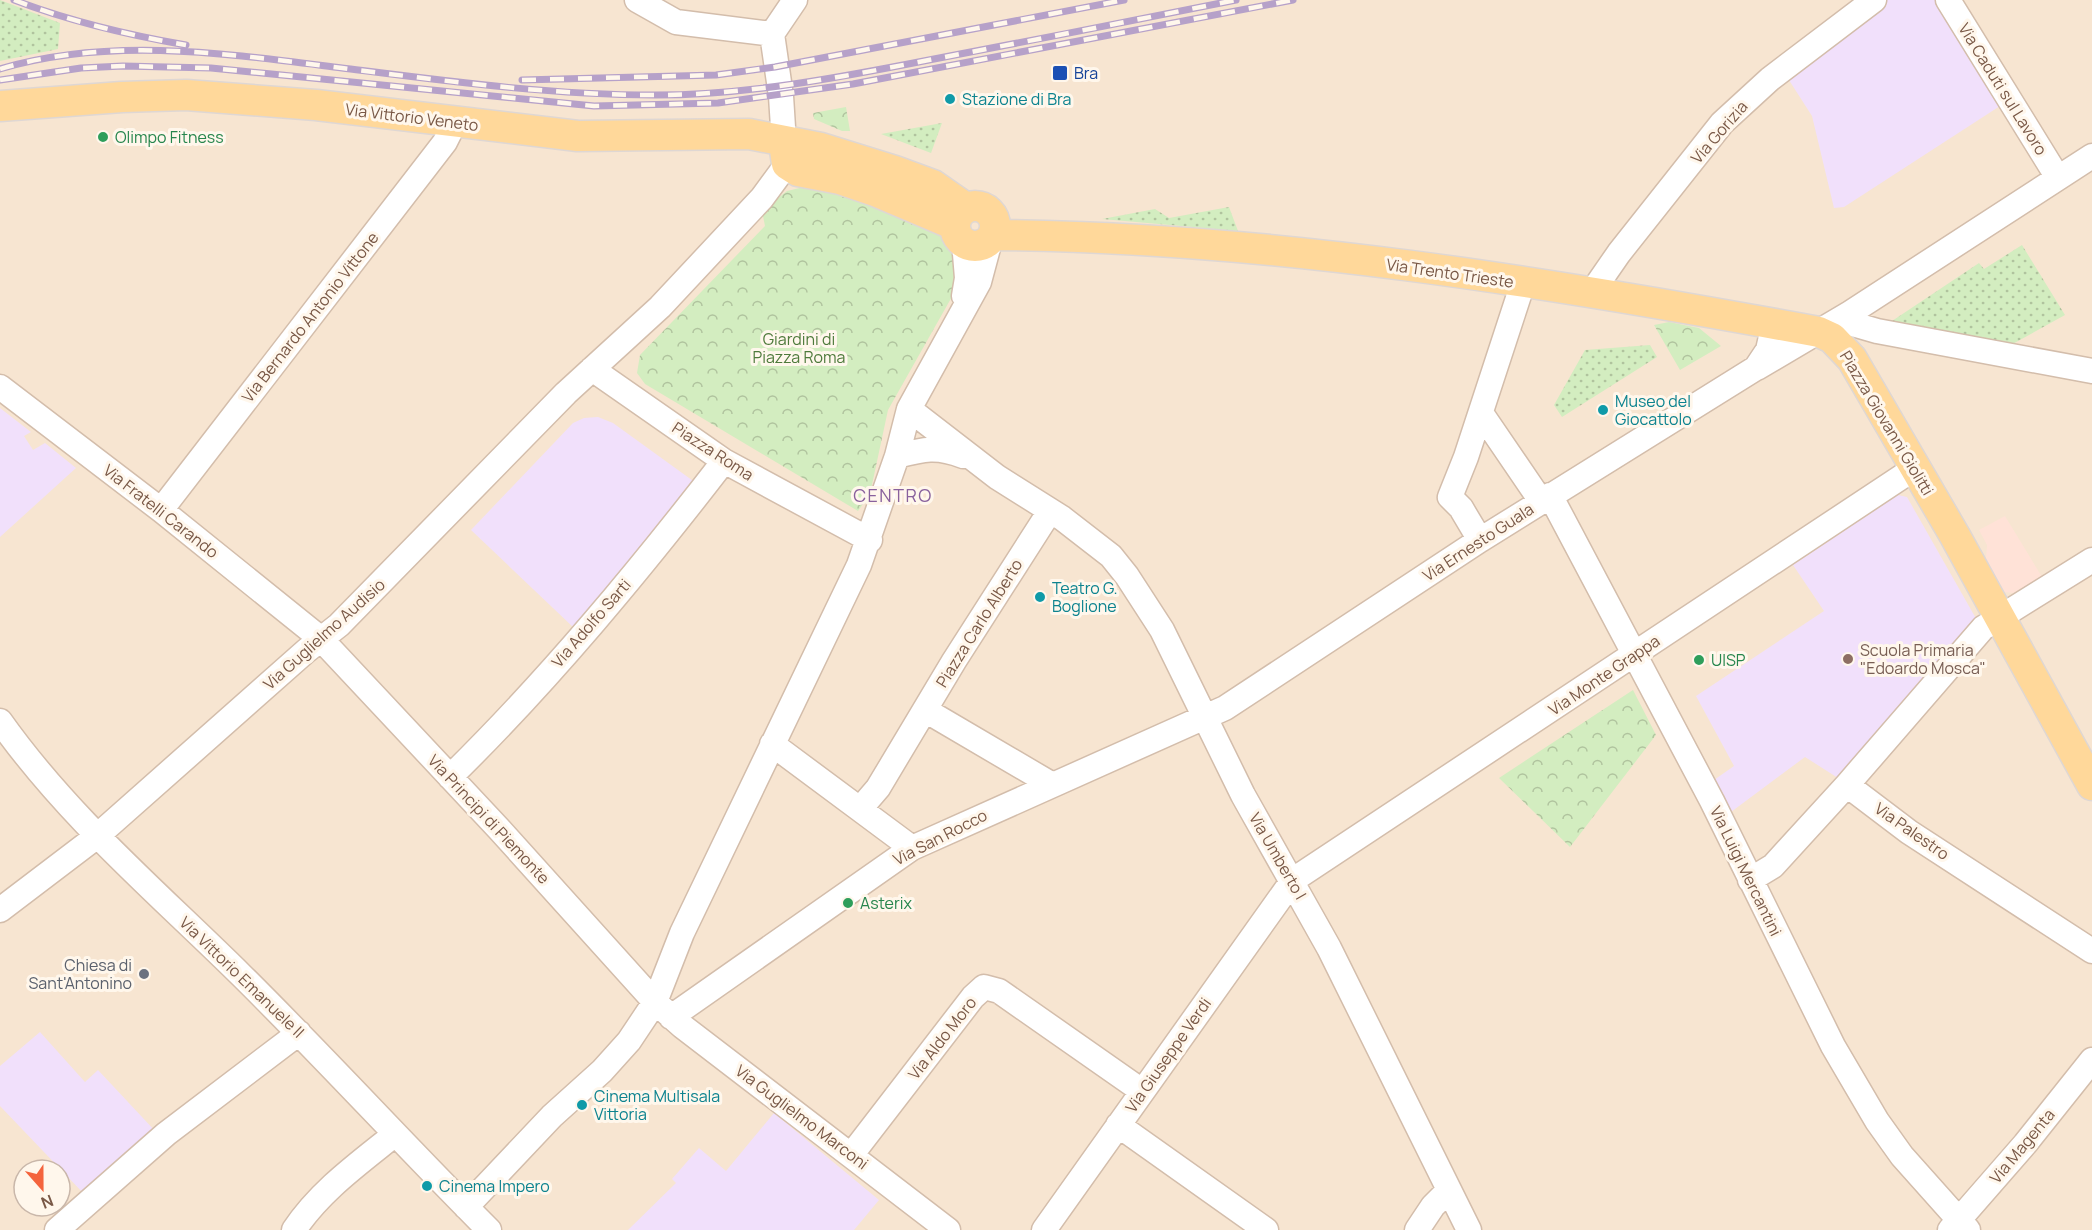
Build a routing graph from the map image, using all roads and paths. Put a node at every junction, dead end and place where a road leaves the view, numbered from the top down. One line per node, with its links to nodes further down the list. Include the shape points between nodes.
1 (637, 0): 5 (street, via 676,22)
2 (795, 0): 5 (street)
3 (1874, 0): 17 (street, Via Gorizia, via 1770,79 1722,123)
4 (1948, 0): 14 (street, Via Caduti sul Lavoro)
5 (772, 34): 6 (street)
6 (781, 96): 11 (street, via 799,129); 12 (street)
7 (39, 103): 8 (main road, Via Vittorio Veneto); 9 (main road, Via Vittorio Veneto); 10 (main road, Via Vittorio Veneto, via 186,95)
8 (0, 106)
9 (0, 116)
10 (454, 122): 12 (main road, Via Vittorio Veneto, via 587,136 748,134); 31 (street, Via Bernardo Antonio Vittone, via 445,142)
11 (821, 148): 12 (main road); 15 (main road, via 933,185)
12 (785, 154): 15 (main road, via 798,171 840,179); 21 (street, via 762,198 660,307)
13 (2092, 156): 14 (street)
14 (2058, 178): 19 (street)
15 (977, 227): 16 (main road, Via Trento Trieste, via 1280,251); 24 (street, via 979,282)
16 (1523, 283): 17 (main road, Via Trento Trieste); 25 (street)
17 (1592, 292): 18 (main road, Via Trento Trieste)
18 (1774, 324): 19 (main road, Via Trento Trieste); 20 (street, via 1768,350)
19 (1829, 326): 20 (street, Via Ernesto Guala); 22 (street, via 1877,331); 29 (main road, Piazza Giovanni Giolitti, via 1832,338 1852,359)
20 (1756, 368): 30 (street, Via Ernesto Guala)
21 (592, 369): 27 (street, Piazza Roma); 37 (street, Via Guglielmo Audisio, via 339,625)
22 (2092, 371)
23 (0, 387): 31 (street, Via Fratelli Carando)
24 (909, 409): 26 (street); 28 (street)
25 (1481, 413): 30 (street, Via Luigi Mercantini); 34 (street, via 1450,497)
26 (897, 456): 28 (street, via 944,449); 33 (street)
27 (724, 461): 33 (street, Piazza Roma); 43 (street, Via Adolfo Sarti, via 578,639)
28 (976, 462): 32 (street)
29 (1915, 468): 36 (main road, Piazza Giovanni Giolitti); 38 (street, Via Monte Grappa)
30 (1546, 498): 34 (street, Via Ernesto Guala); 38 (street, Via Luigi Mercantini)
31 (161, 510): 37 (street, Via Fratelli Carando)
32 (1050, 511): 39 (street, Piazza Carlo Alberto); 40 (street, Via Umberto I, via 1111,556)
33 (870, 540): 42 (street)
34 (1480, 540): 40 (street, Via Ernesto Guala)
35 (2092, 560): 36 (street)
36 (2001, 617): 45 (street, via 1983,627); 46 (main road, Piazza Giovanni Giolitti)
37 (320, 638): 43 (street, Via Principi di Piemonte); 48 (street, Via Guglielmo Audisio)
38 (1635, 654): 50 (street, Via Monte Grappa); 51 (street, Via Luigi Mercantini)
39 (925, 710): 44 (street); 47 (street, Piazza Carlo Alberto, via 878,788)
40 (1214, 713): 44 (street, Via San Rocco); 50 (street, Via Umberto I, via 1243,795)
41 (0, 721): 48 (street, Via Vittorio Emanuele II)
42 (772, 744): 47 (street); 54 (street, via 682,933)
43 (450, 777): 54 (street, Via Principi di Piemonte)
44 (1051, 784): 49 (street, Via San Rocco)
45 (1848, 784): 51 (street, via 1773,866); 53 (street, Via Palestro, via 1909,832)
46 (2092, 785)
47 (860, 809): 49 (street)
48 (96, 837): 52 (street, Via Guglielmo Audisio); 55 (street, Via Vittorio Emanuele II)
49 (912, 848): 54 (street, Via San Rocco)
50 (1293, 880): 57 (street, Via Giuseppe Verdi); 61 (street, Via Umberto I)
51 (1750, 880): 63 (street, Via Luigi Mercantini, via 1854,1083 1902,1156)
52 (0, 910)
53 (2092, 951)
54 (663, 1010): 60 (street, Via Guglielmo Marconi); 62 (street, via 552,1116)
55 (299, 1033): 59 (street, Via Vittorio Emanuele II); 64 (street, via 166,1134)
56 (2092, 1060): 63 (street, Via Magenta)
57 (1142, 1091): 58 (street, Via Giuseppe Verdi); 60 (street, Via Aldo Moro, via 999,991 984,987)
58 (1119, 1125): 68 (street, Via Giuseppe Verdi); 69 (street)
59 (394, 1135): 62 (street, Via Vittorio Emanuele II); 65 (street, via 334,1183)
60 (852, 1154): 67 (street, Via Guglielmo Marconi)
61 (1448, 1191): 70 (street); 71 (street, Via Umberto I)
62 (466, 1207): 66 (street, Via Vittorio Emanuele II)
63 (1958, 1227)
64 (57, 1230)
65 (294, 1230)
66 (489, 1230)
67 (948, 1230)
68 (1044, 1230)
69 (1266, 1230)
70 (1417, 1230)
71 (1469, 1230)

